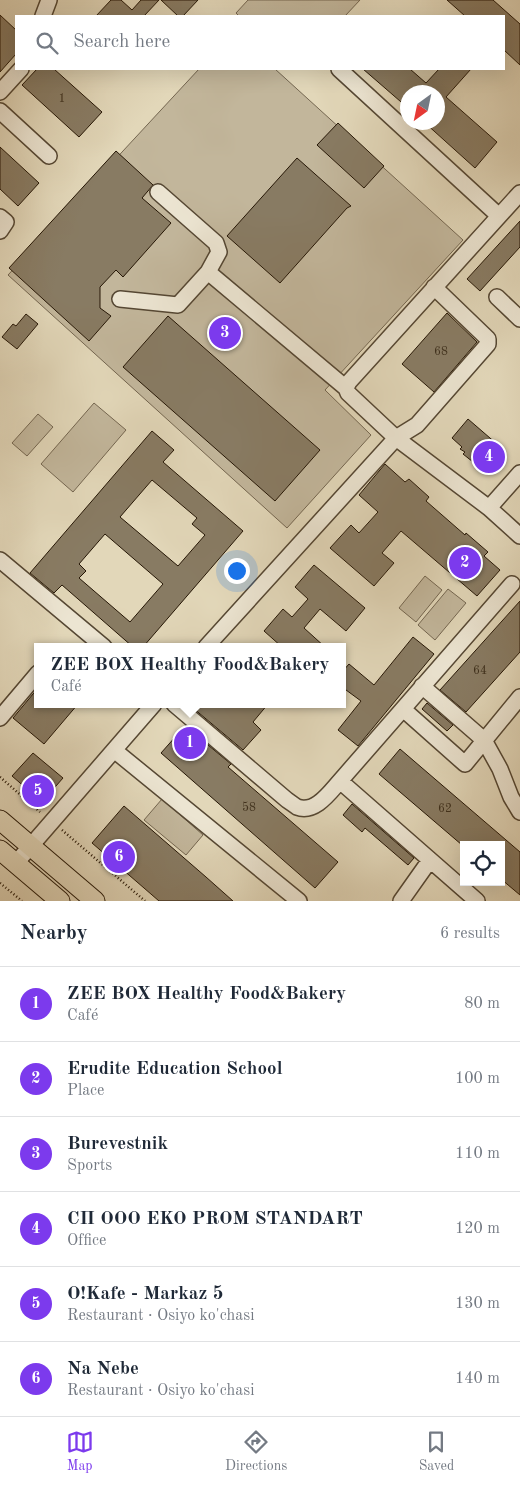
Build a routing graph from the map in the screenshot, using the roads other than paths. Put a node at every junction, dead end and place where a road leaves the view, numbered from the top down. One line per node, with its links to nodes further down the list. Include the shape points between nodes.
1 (49, 0): 2 (street)
2 (43, 15)
3 (20, 70): 5 (street)
4 (340, 70): 10 (street)
5 (0, 92)
6 (0, 111): 7 (street)
7 (49, 156)
8 (158, 192): 13 (street, via 216,243 219,252)
9 (520, 193): 10 (street)
10 (499, 216): 14 (street)
11 (0, 217): 12 (street, via 6,222)
12 (0, 231)
13 (208, 272): 16 (street, via 178,305); 18 (street)
14 (434, 287): 18 (street); 19 (street, via 488,338 488,344 417,425)
15 (496, 298): 17 (street)
16 (120, 299)
17 (520, 319)
18 (346, 388): 19 (street)
19 (396, 438): 21 (street); 26 (street)
20 (520, 474): 21 (street)
21 (489, 508): 22 (street)
22 (520, 536)
23 (0, 560): 25 (street)
24 (512, 584): 28 (street)
25 (99, 643)
26 (210, 643)
27 (34, 678): 33 (street)
28 (422, 686): 32 (street); 34 (street)
29 (520, 697): 34 (street)
30 (151, 708): 35 (street)
31 (179, 708): 36 (street, via 297,807 316,805)
32 (403, 709): 34 (street, via 465,764); 36 (street)
33 (0, 718)
34 (484, 740): 37 (street)
35 (114, 750): 39 (street); 45 (street)
36 (340, 781): 41 (street)
37 (520, 812)
38 (0, 820): 39 (main road)
39 (31, 846): 42 (street); 44 (main road)
40 (0, 850): 42 (main road)
41 (430, 860): 46 (street); 47 (street)
42 (16, 863): 43 (main road)
43 (60, 901)
44 (95, 901)
45 (298, 901)
46 (401, 901)
47 (477, 901)

